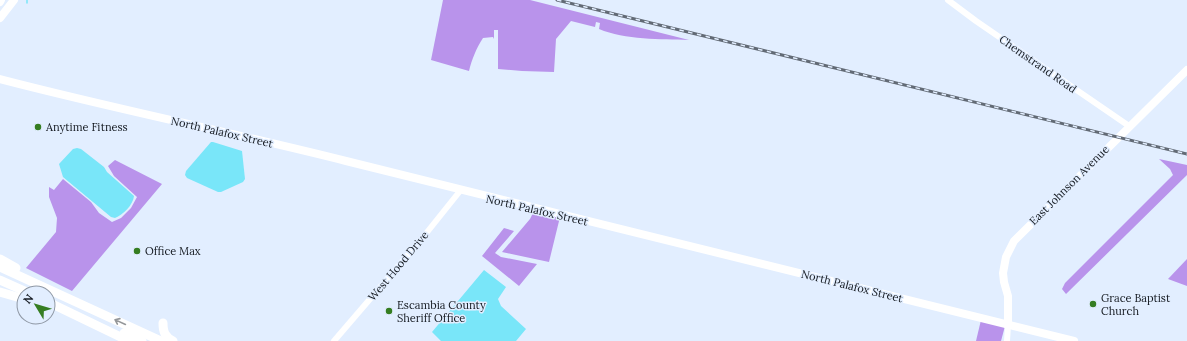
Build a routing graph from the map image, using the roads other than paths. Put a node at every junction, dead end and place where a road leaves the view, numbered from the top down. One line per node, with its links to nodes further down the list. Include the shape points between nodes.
1 (6, 0): 4 (main road)
2 (14, 0): 5 (main road)
3 (948, 0): 8 (street, Chemstrand Road)
4 (0, 11)
5 (0, 18)
6 (1187, 70): 8 (main road, East Johnson Avenue)
7 (0, 78): 9 (main road, North Palafox Street)
8 (1129, 126): 21 (main road, East Johnson Avenue, via 1014,241 1006,257 1003,273 1008,296)
9 (460, 191): 21 (main road, North Palafox Street); 26 (street, West Hood Drive)
10 (0, 259): 16 (highway)
11 (0, 267): 16 (highway)
12 (0, 280): 13 (highway)
13 (16, 287)
14 (0, 292): 15 (highway)
15 (16, 297)
16 (70, 298): 22 (highway, one-way to 16)
17 (56, 306): 19 (highway)
18 (56, 313): 23 (highway)
19 (75, 314): 23 (highway); 24 (highway, via 89,316)
20 (163, 323): 25 (highway, via 164,333)
21 (1008, 325): 27 (street); 28 (main road, North Palafox Street)
22 (156, 340)
23 (129, 341)
24 (142, 341)
25 (173, 341)
26 (334, 341)
27 (1007, 341)
28 (1074, 341)

